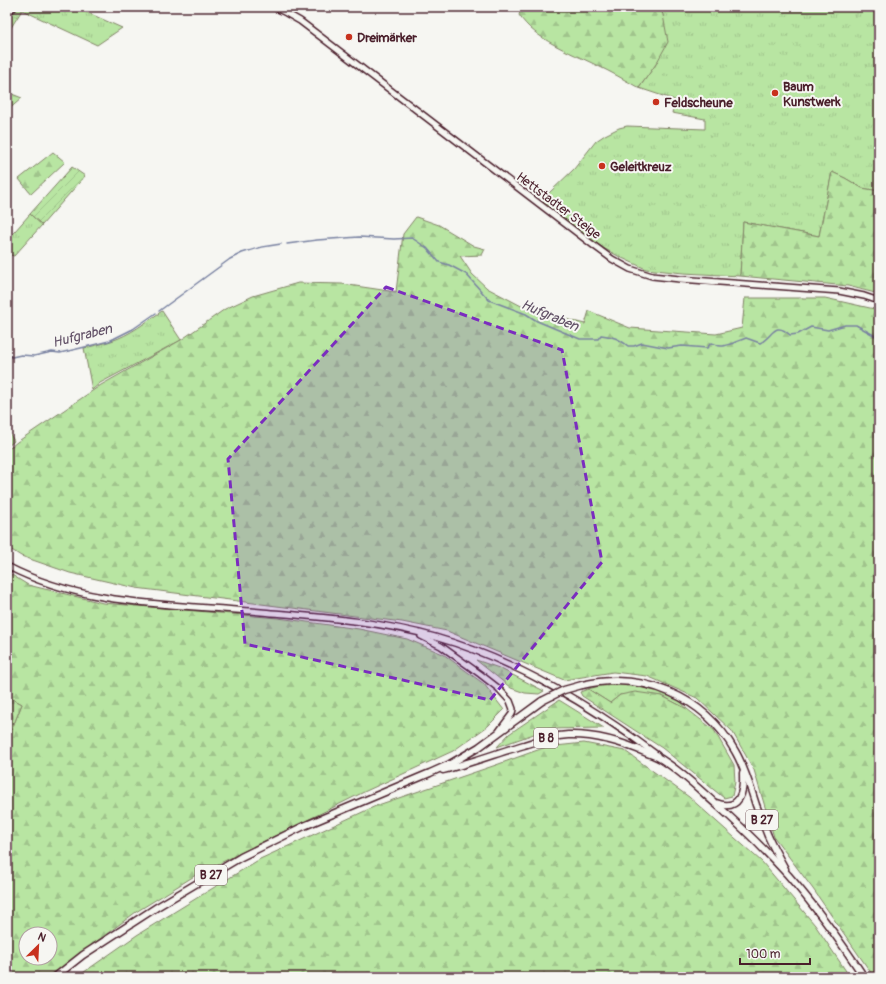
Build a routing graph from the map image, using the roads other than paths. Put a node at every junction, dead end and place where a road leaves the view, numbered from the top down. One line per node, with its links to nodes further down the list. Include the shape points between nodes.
1 (14, 7): 3 (main road)
2 (274, 7): 4 (main road, Hettstadter Steige, via 305,25 593,245 630,269 652,276 680,279 839,291)
3 (8, 11)
4 (879, 301)
5 (7, 566): 6 (main road, via 53,586 112,599 332,619)
6 (413, 632): 7 (main road, B 27, via 455,655 498,688 510,701 512,714); 8 (main road, via 497,659 529,675 610,722)
7 (499, 731): 9 (main road, B 27, bridge, via 542,701 564,690 602,681 632,682 673,694 694,706 715,724 729,741); 10 (main road, B 27, via 467,754)
8 (663, 760): 10 (main road, B 8, via 615,740 567,735 548,738); 11 (main road, B 8)
9 (741, 763): 11 (main road, via 742,787 736,803 726,806); 12 (main road, B 27, via 768,837)
10 (430, 773): 13 (main road, B 27, via 304,826 241,857 157,907 83,955)
11 (714, 802): 12 (main road, B 8)
12 (788, 875): 14 (main road, B 8, via 815,907)
13 (55, 977)
14 (864, 977)

